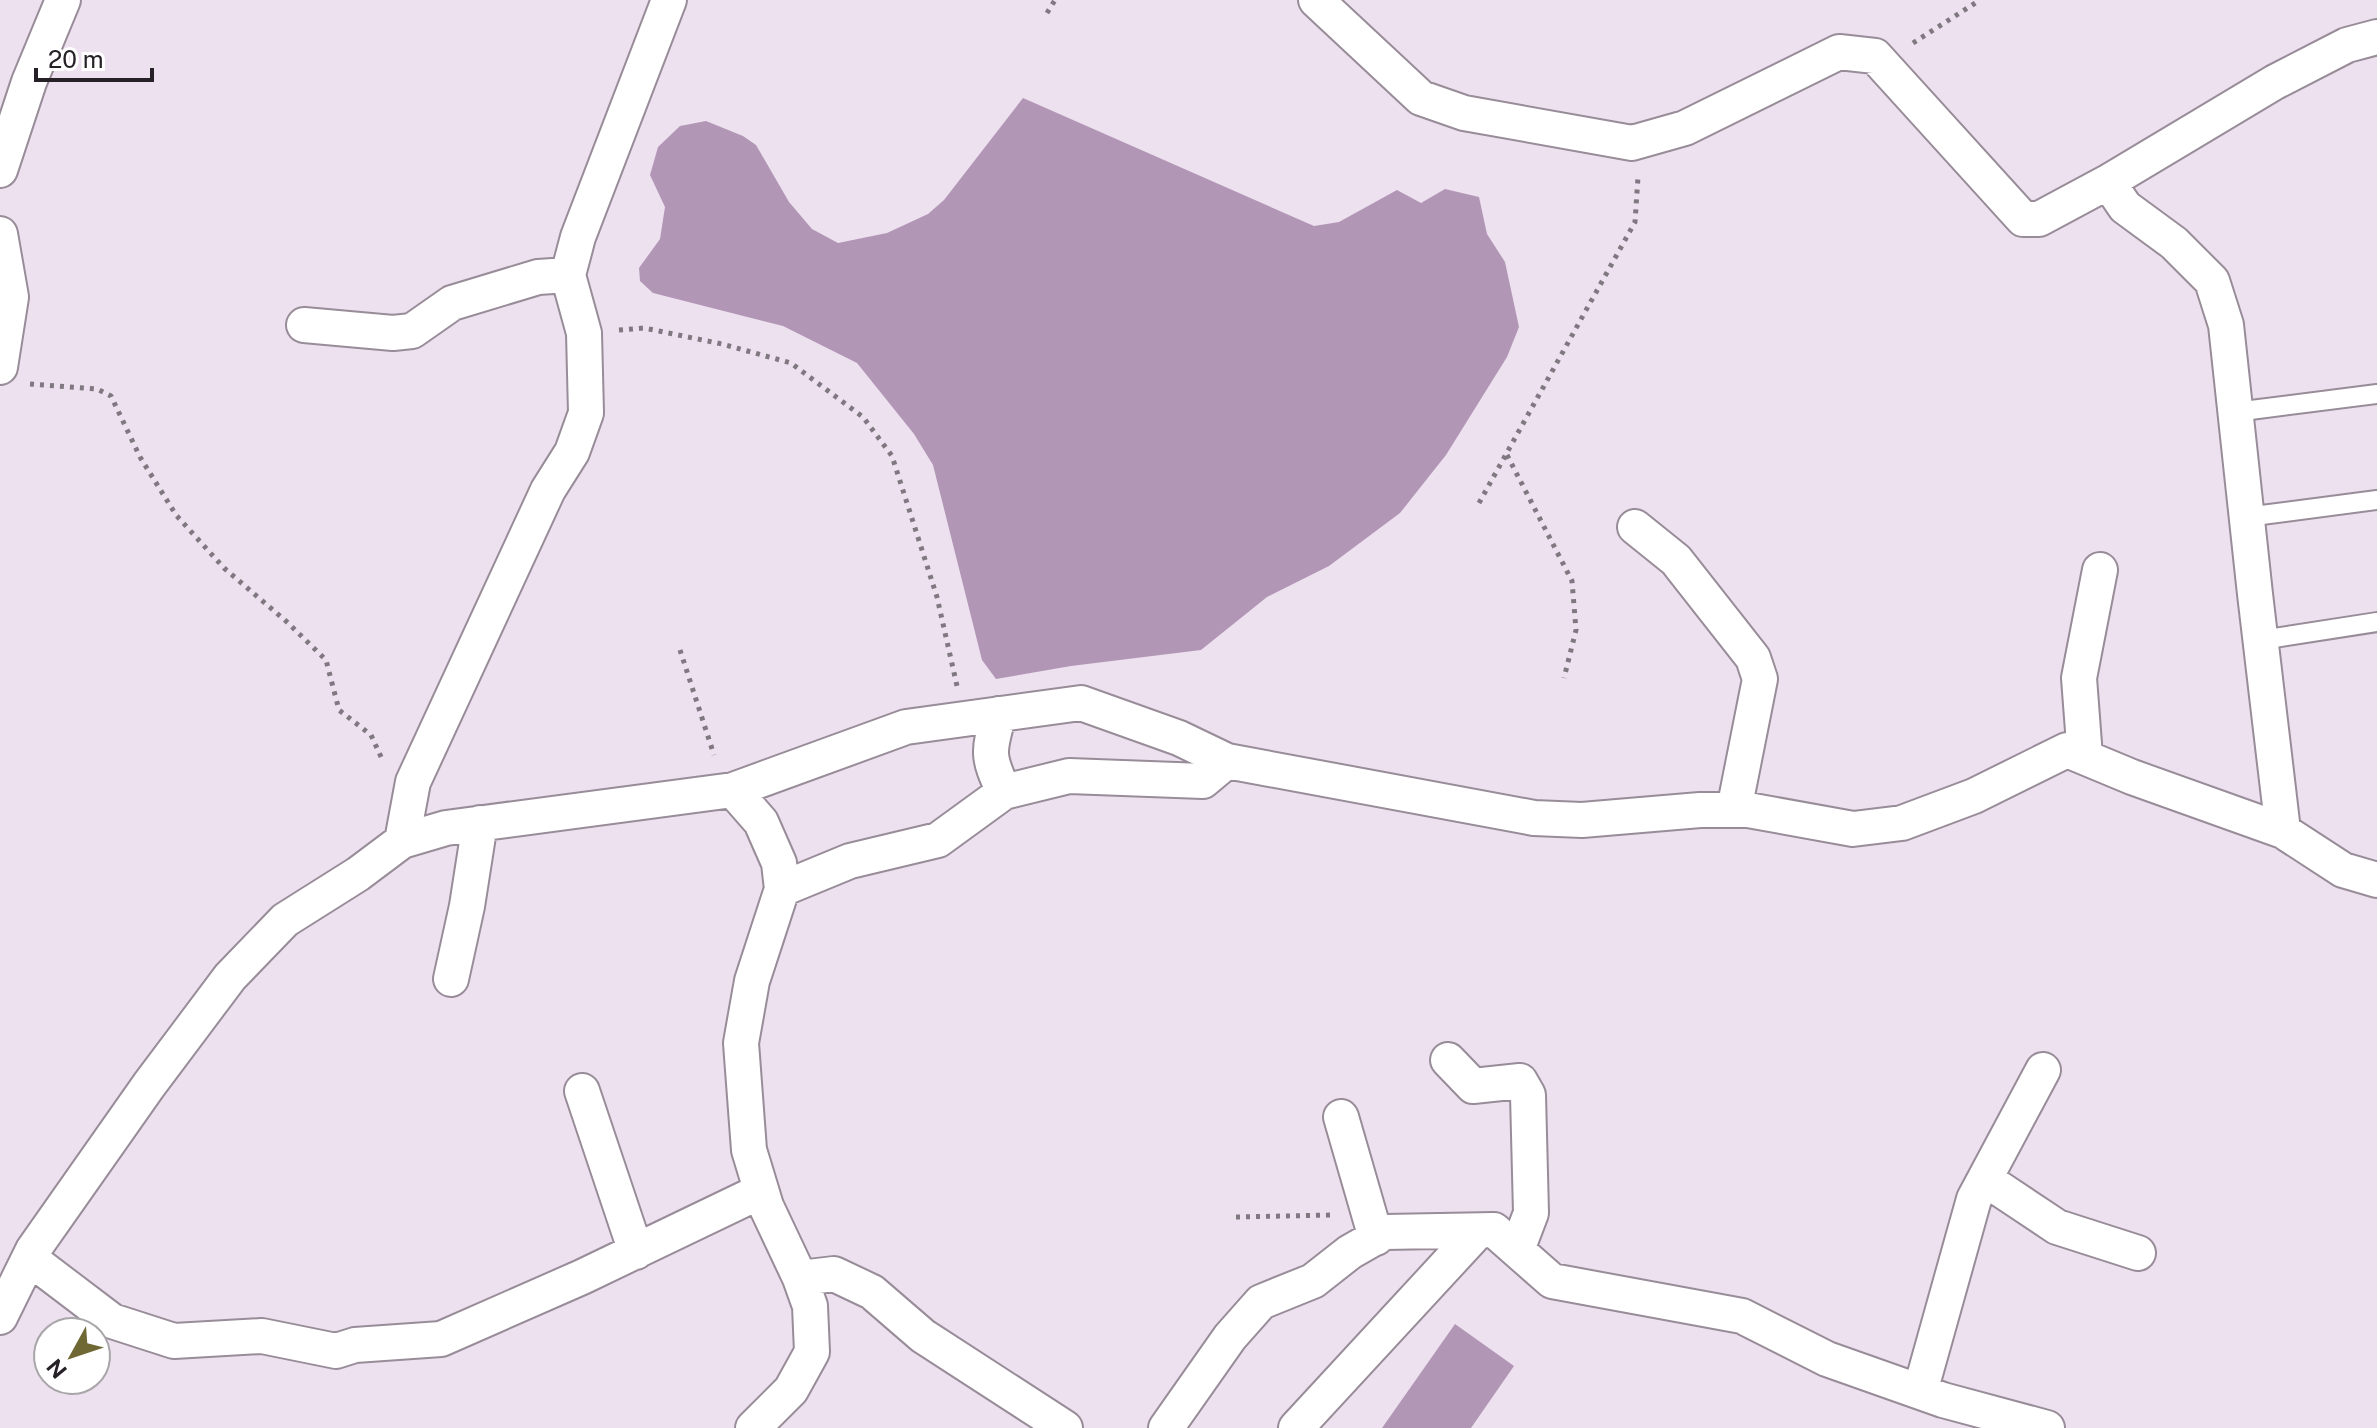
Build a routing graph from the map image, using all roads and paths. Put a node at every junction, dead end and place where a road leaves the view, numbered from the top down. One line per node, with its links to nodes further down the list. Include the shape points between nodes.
1 (63, 0): 10 (street)
2 (669, 0): 13 (street)
3 (1055, 0): 6 (path)
4 (1316, 0): 9 (street, via 1421,98 1464,113 1632,143)
5 (1980, 0): 8 (path)
6 (1047, 13)
7 (2377, 37): 11 (street, via 2347,45 2275,82)
8 (1882, 63): 9 (street, via 1875,56 1839,52 1685,128); 11 (street, via 2023,219 2039,219)
9 (1640, 140): 19 (path, via 1635,222)
10 (0, 170)
11 (2108, 182): 18 (street, via 2125,207 2174,243 2212,281 2226,325)
12 (0, 234): 16 (street, via 11,297)
13 (568, 275): 14 (street, via 538,277 452,303 412,331); 15 (street)
14 (304, 325)
15 (584, 333): 30 (path, via 644,328 791,363 863,417 892,456 937,597); 39 (street, via 586,413 413,782)
16 (14, 375): 33 (path, via 111,396 176,515 224,568 326,660 339,710 371,735 382,758)
17 (2377, 394): 18 (lane)
18 (2235, 412): 22 (street)
19 (1506, 454): 21 (path); 28 (path, via 1572,581 1576,630)
20 (2377, 500): 22 (lane)
21 (1479, 503)
22 (2246, 517): 26 (street)
23 (1635, 527): 36 (street, via 1676,560 1753,658 1760,679)
24 (2100, 570): 31 (street, via 2079,678)
25 (2377, 622): 26 (lane)
26 (2261, 640): 38 (street)
27 (680, 650): 34 (path)
28 (1564, 678)
29 (999, 714): 30 (street); 32 (street, via 1081,703); 35 (street, via 990,764)
30 (965, 718): 34 (street, via 906,727)
31 (2085, 757): 36 (street, via 2067,750 1974,796 1902,823 1853,829); 38 (street)
32 (1227, 761): 35 (street, via 1203,781 1069,776); 36 (street, via 1534,818)
33 (380, 774)
34 (729, 790): 37 (street); 41 (street, via 761,822 779,863)
35 (1004, 792): 41 (street, via 938,840 850,861)
36 (1734, 810)
37 (480, 823): 39 (street); 42 (street)
38 (2283, 831): 40 (street, via 2343,870)
39 (402, 841): 55 (street, via 285,920 230,977)
40 (2377, 880)
41 (782, 889): 48 (street, via 752,981 741,1043 749,1150)
42 (451, 979)
43 (1448, 1060): 52 (street, via 1473,1086 1520,1081 1528,1095 1531,1213)
44 (2043, 1070): 47 (street)
45 (582, 1091): 53 (street)
46 (1341, 1117): 50 (street)
47 (1985, 1179): 54 (street, via 2057,1227); 58 (street, via 1974,1199)
48 (761, 1191): 53 (street); 56 (street)
49 (1236, 1217): 50 (path)
50 (1372, 1226): 51 (street, via 1385,1232); 61 (street, via 1350,1252 1313,1281 1261,1302)
51 (1478, 1231): 52 (street, via 1494,1230); 62 (street)
52 (1517, 1250): 58 (street, via 1552,1281 1742,1316 1827,1359)
53 (636, 1252): 55 (street, via 441,1339 336,1351 262,1336 174,1341 112,1321)
54 (2138, 1253)
55 (29, 1258): 57 (street)
56 (800, 1278): 59 (street, via 810,1306 812,1352 791,1390); 60 (street, via 834,1274 872,1292 923,1336)
57 (0, 1317)
58 (1920, 1392): 63 (street)
59 (753, 1428)
60 (1065, 1428)
61 (1166, 1428)
62 (1296, 1428)
63 (2047, 1428)

